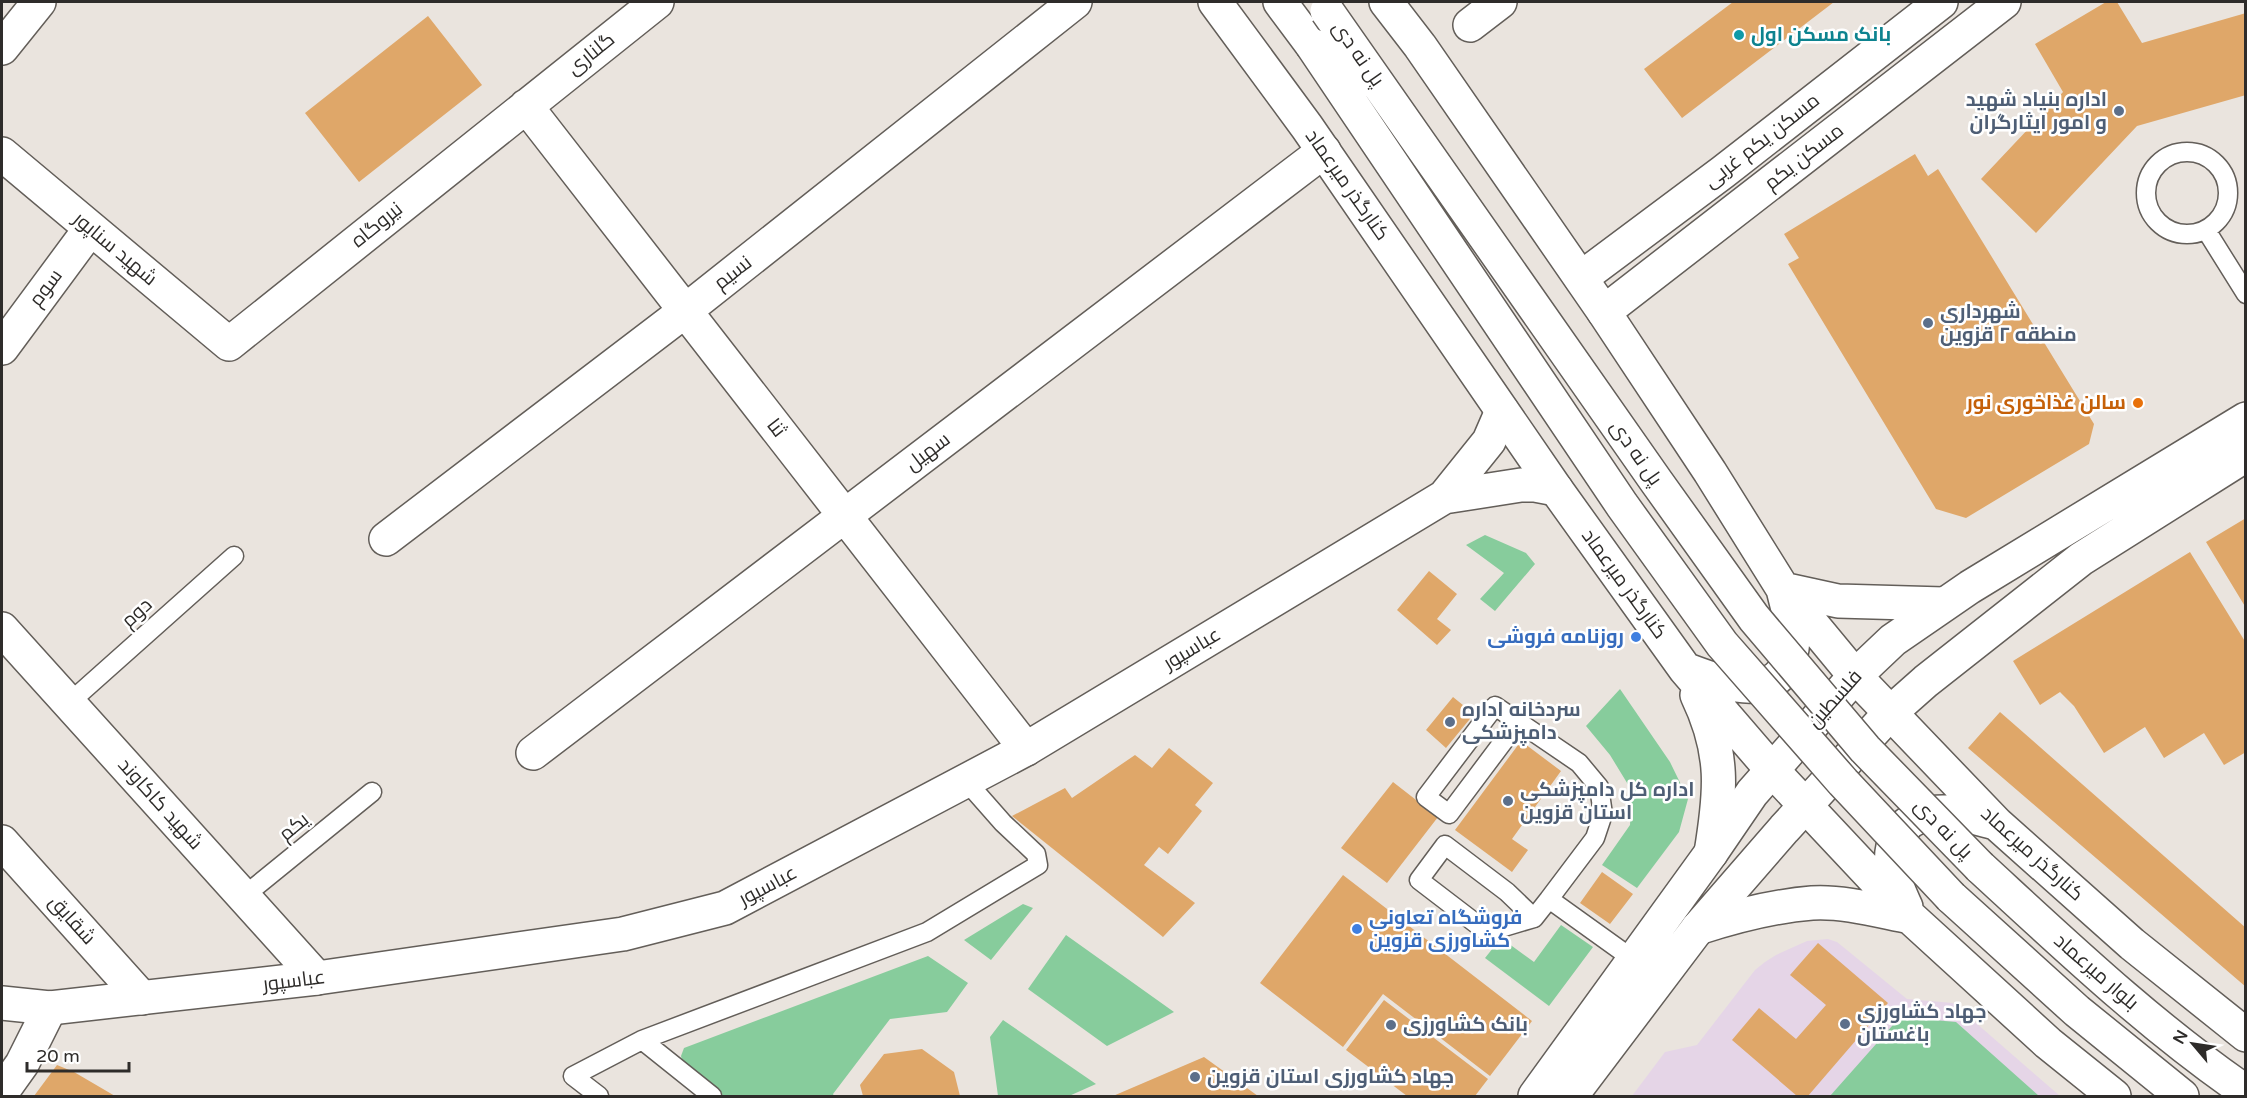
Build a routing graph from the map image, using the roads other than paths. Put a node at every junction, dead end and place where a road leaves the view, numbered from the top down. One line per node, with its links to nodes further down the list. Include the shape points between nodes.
1 (39, 2): 12 (main road)
2 (657, 2): 13 (main road, گلناری)
3 (1075, 2): 22 (main road, نسیم)
4 (1215, 2): 14 (main road, کنارگذر میرعماد)
5 (1280, 2): 53 (main road, پل نه دی, bridge, via 1622,505 1722,644)
6 (1386, 2): 20 (main road, کنارگذر میرعماد)
7 (1500, 2): 11 (main road)
8 (1941, 2): 16 (main road, مسکن یکم غربی)
9 (2004, 2): 17 (main road, مسکن یکم)
10 (1324, 6): 51 (main road, پل نه دی, bridge, via 1754,618 1865,749)
11 (1470, 25)
12 (2, 48)
13 (526, 106): 22 (main road, ثنا); 24 (main road, نیروگاه)
14 (1324, 151): 26 (main road, کنارگذر میرعماد); 31 (main road, سهیل)
15 (2, 154): 18 (main road, شهید سناپور)
16 (1724, 172): 17 (main road); 20 (main road, مسکن یکم غربی)
17 (1747, 201): 23 (main road, مسکن یکم)
18 (90, 228): 24 (main road, شهید سناپور); 25 (main road, سوم)
19 (2206, 230): 19 (lane, via 2178,234 2154,219 2145,192 2155,167 2165,158 2189,152 2213,161 2221,170 2227,182 2225,209); 21 (lane)
20 (1581, 278): 23 (main road, کنارگذر میرعماد)
21 (2246, 294)
22 (685, 311): 31 (main road, ثنا); 32 (main road, نسیم)
23 (1604, 312): 34 (main road, کنارگذر میرعماد)
24 (229, 344)
25 (2, 348)
26 (1502, 411): 29 (main road, کنارگذر میرعماد); 30 (main road, via 1489,441)
27 (2246, 419): 35 (main road, فلسطین)
28 (2246, 455): 40 (main road, via 2081,559)
29 (1556, 489): 30 (main road, via 1521,485); 37 (main road, کنارگذر میرعماد)
30 (1444, 497): 42 (main road, عباسپور)
31 (844, 516): 42 (main road, ثنا); 43 (main road, سهیل)
32 (386, 539)
33 (234, 556): 39 (lane, دوم)
34 (1783, 589): 35 (main road, via 1838,601); 37 (main road, via 1792,649 1782,674 1770,682 1735,687); 38 (main road, کنارگذر میرعماد)
35 (1944, 604): 38 (main road, فلسطین, via 1893,640)
36 (2, 629): 39 (main road, شهید کاکاوند)
37 (1685, 669): 44 (main road, کنارگذر میرعماد); 50 (main road, via 1706,712 1719,770)
38 (1855, 676): 40 (main road, کنارگذر میرعماد); 44 (main road, فلسطین)
39 (69, 703): 52 (main road, شهید کاکاوند)
40 (1891, 712): 47 (main road); 48 (main road, کنارگذر میرعماد)
41 (1518, 722): 41 (lane, via 1495,706 1426,797 1449,814); 54 (lane, via 1579,764 1599,787 1603,814 1595,837)
42 (1026, 749): 45 (main road, عباسپور)
43 (533, 753)
44 (1773, 770): 47 (main road, کنارگذر میرعماد); 50 (main road, فلسطین, via 1752,793)
45 (966, 781): 59 (main road, عباسپور, via 726,908 623,934); 64 (lane, via 1036,854 1038,865 927,932)
46 (372, 792): 52 (lane, یکم)
47 (1805, 806): 55 (main road, کنارگذر میرعماد); 57 (main road)
48 (1995, 823): 55 (main road, via 1943,812 1907,822 1898,832 1891,856); 63 (main road, کنارگذر میرعماد, via 2132,944)
49 (2, 842): 60 (main road, شقایق)
50 (1711, 853): 58 (main road, فلسطین)
51 (1980, 867): 66 (main road, بلوار میرعماد, via 2104,980)
52 (244, 896): 59 (main road, شهید کاکاوند)
53 (1951, 897): 72 (main road, بلوار میرعماد, via 2077,1011)
54 (1549, 899): 56 (lane); 58 (lane)
55 (1910, 917): 57 (main road, via 1814,903 1740,915); 71 (main road, کنارگذر میرعماد, via 2048,1043)
56 (1534, 918): 56 (lane, via 1487,932 1419,880 1445,845)
57 (1698, 928): 70 (main road)
58 (1634, 960): 69 (main road, فلسطین)
59 (317, 978): 60 (main road, عباسپور)
60 (142, 998): 62 (main road, عباسپور)
61 (2, 1003): 62 (main road, عباسپور)
62 (50, 1008): 65 (main road, via 22,1064)
63 (2246, 1035)
64 (642, 1040): 67 (lane, via 573,1076); 68 (lane)
65 (2, 1092)
66 (2246, 1092)
67 (599, 1096)
68 (712, 1096)
69 (1535, 1096)
70 (1571, 1096)
71 (2114, 1096)
72 (2182, 1096)

